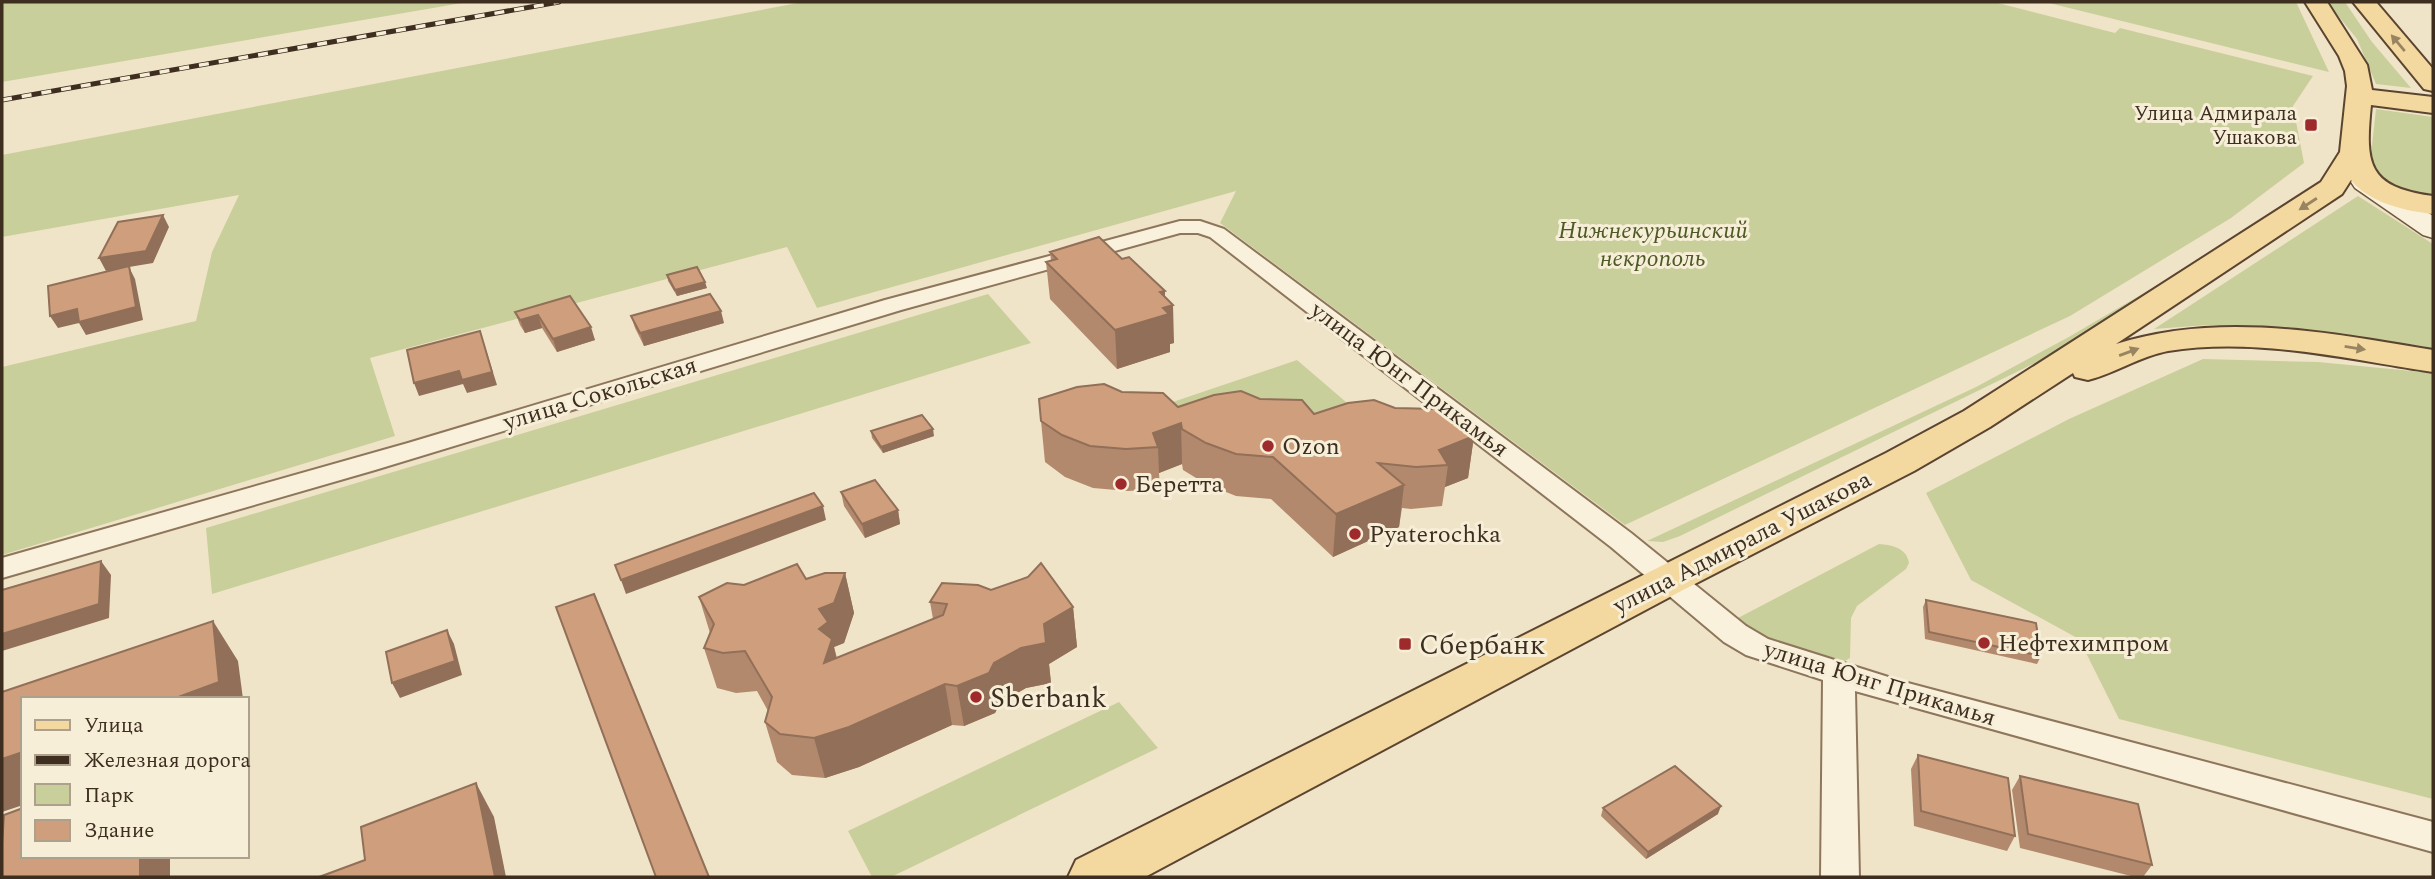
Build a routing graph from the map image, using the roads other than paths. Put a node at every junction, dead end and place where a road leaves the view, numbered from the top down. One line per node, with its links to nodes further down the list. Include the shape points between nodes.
1 (2316, 2): 4 (main road, via 2357,71)
2 (2364, 2): 3 (main road, one-way to 2)
3 (2433, 84)
4 (2359, 96): 5 (main road); 6 (main road)
5 (2433, 104)
6 (2359, 168): 7 (main road, via 2394,196); 9 (main road); 11 (main road, улица Адмирала Ушакова, one-way to 11)
7 (2433, 205)
8 (1200, 228): 12 (street, улица Сокольская, via 1181,227 899,302 414,450); 13 (street, улица Юнг Прикамья, via 1217,233)
9 (2433, 229)
10 (2433, 361): 11 (main road, one-way to 10, via 2133,349 2174,341 2270,338)
11 (1978, 419): 13 (main road, улица Адмирала Ушакова)
12 (2, 568)
13 (1668, 579): 14 (street, улица Юнг Прикамья, via 1735,634 1781,656); 16 (main road, улица Адмирала Ушакова)
14 (1839, 675): 15 (street, улица Юнг Прикамья); 17 (street)
15 (2433, 837)
16 (1095, 877)
17 (1840, 877)

